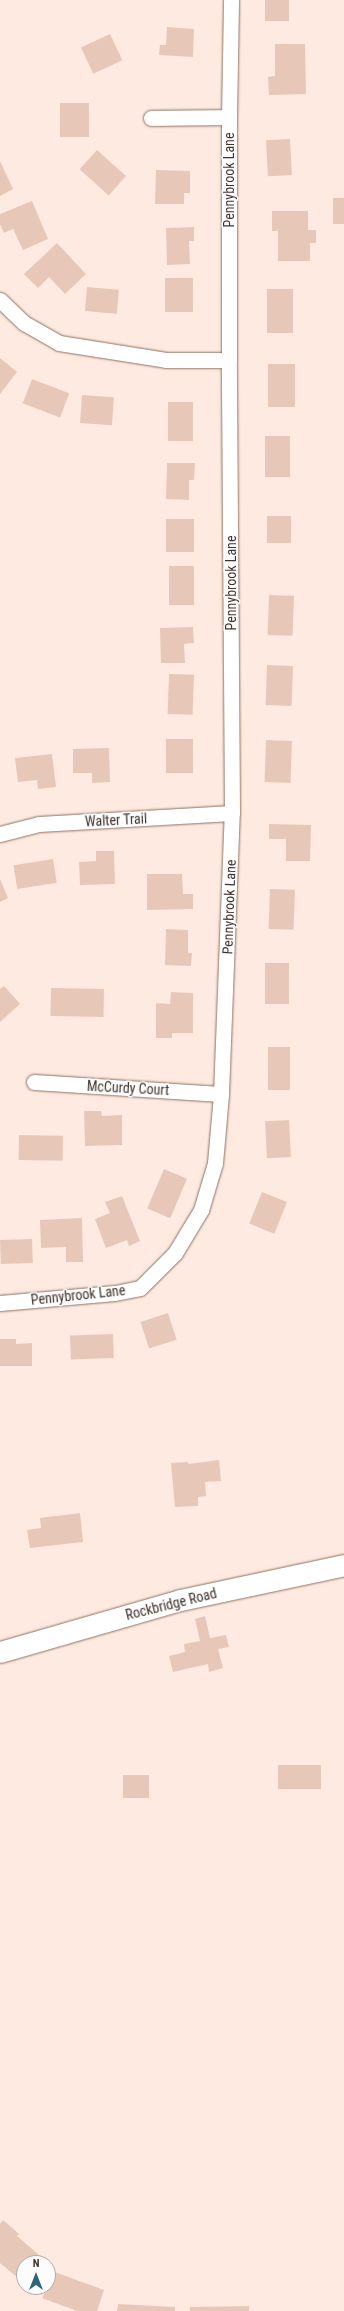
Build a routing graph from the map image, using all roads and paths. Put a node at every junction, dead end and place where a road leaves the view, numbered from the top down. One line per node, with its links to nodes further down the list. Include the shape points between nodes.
1 (231, 0): 2 (street, Pennybrook Lane)
2 (229, 117): 3 (street); 5 (street, Pennybrook Lane)
3 (151, 118)
4 (0, 300): 5 (street, via 24,323 59,343 166,360)
5 (229, 360): 6 (street, Pennybrook Lane)
6 (232, 813): 7 (street, Walter Trail, via 39,824); 9 (street, Pennybrook Lane)
7 (0, 834)
8 (34, 1082): 9 (street, McCurdy Court)
9 (221, 1094): 10 (street, Pennybrook Lane, via 215,1163 201,1210 175,1253 140,1288 115,1293)
10 (0, 1303)
11 (344, 1564): 12 (main road, Rockbridge Road, via 180,1600)
12 (0, 1652)

